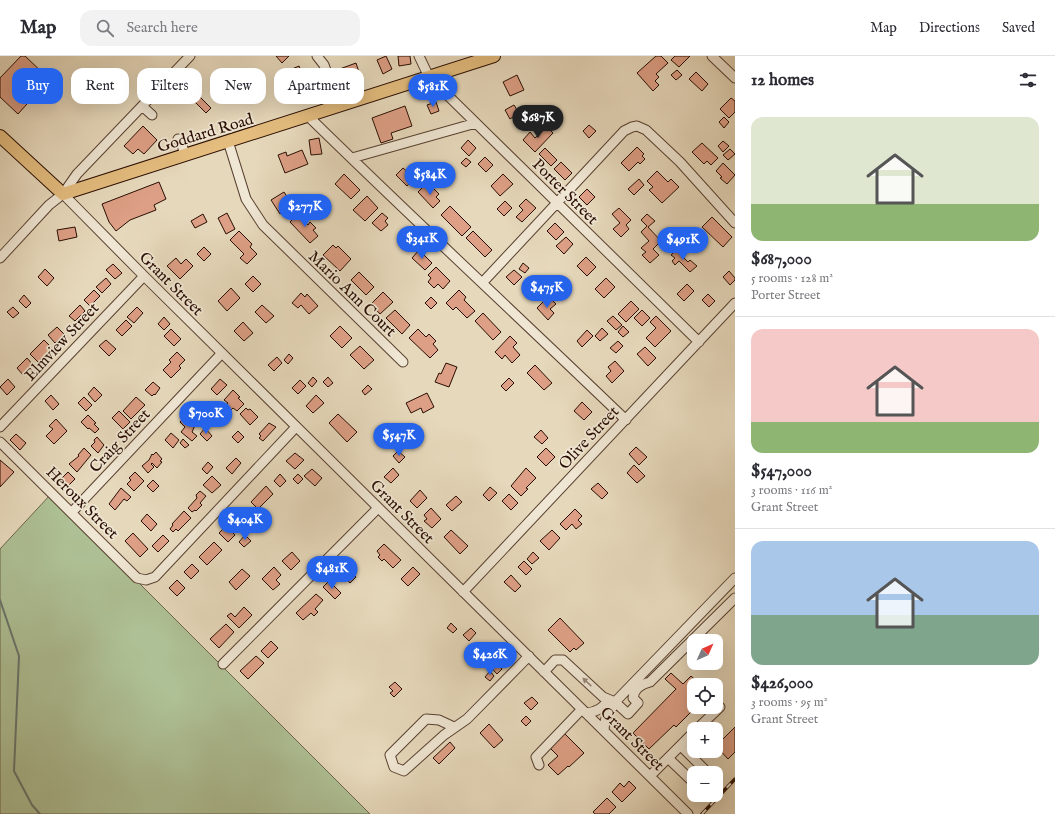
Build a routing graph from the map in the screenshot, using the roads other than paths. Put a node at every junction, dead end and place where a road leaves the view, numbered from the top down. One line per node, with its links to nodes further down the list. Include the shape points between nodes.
1 (190, 56): 8 (street)
2 (317, 56): 9 (street, via 324,65)
3 (419, 56): 6 (street, Porter Street)
4 (494, 56): 6 (main road, Goddard Road)
5 (712, 56): 7 (street)
6 (429, 77): 9 (main road, Goddard Road); 12 (street, Porter Street)
7 (735, 78)
8 (142, 106): 10 (street); 18 (street, via 78,174)
9 (339, 106): 11 (main road, Goddard Road)
10 (152, 115)
11 (308, 116): 15 (main road, Goddard Road); 17 (street)
12 (476, 123): 17 (street); 19 (street, Porter Street)
13 (0, 136): 18 (main road)
14 (178, 139): 16 (street)
15 (228, 142): 16 (main road, Goddard Road); 27 (street, Mario Ann Court, via 246,199 262,225)
16 (185, 155): 18 (main road, Goddard Road)
17 (352, 158): 23 (street)
18 (63, 194): 21 (street, via 49,205); 22 (street, Grant Street)
19 (556, 203): 20 (street, via 624,131 634,127 646,130 664,146); 23 (street); 25 (street, Porter Street)
20 (735, 223)
21 (0, 258)
22 (144, 276): 26 (street, Grant Street); 29 (street, Elmview Street)
23 (483, 282): 28 (street)
24 (735, 304): 25 (street, Olive Street)
25 (699, 342): 28 (street, Olive Street)
26 (222, 353): 30 (street, Grant Street); 33 (street, Craig Street)
27 (403, 362)
28 (626, 420): 35 (street, Olive Street)
29 (0, 427)
30 (296, 427): 32 (street, Grant Street); 33 (street, Heroux Street, via 155,577 146,580 138,578)
31 (0, 442): 33 (street, Heroux Street)
32 (378, 508): 35 (street, Grant Street); 38 (street)
33 (72, 512)
34 (735, 578): 40 (street)
35 (463, 592): 37 (street, Grant Street)
36 (735, 598): 40 (street, via 650,682 638,689 633,698 638,703 628,714)
37 (529, 656): 39 (street, Grant Street); 44 (street, via 467,719)
38 (223, 664)
39 (544, 672): 40 (street, one-way to 39, via 563,660 555,660); 41 (street, Grant Street)
40 (611, 701): 41 (street, via 594,712); 45 (street)
41 (584, 711): 45 (street, Grant Street); 49 (street, via 536,757)
42 (713, 714): 43 (street)
43 (704, 722)
44 (454, 728): 44 (street, via 438,739 404,771 394,767 390,755 426,719 439,720)
45 (604, 730): 51 (street, Grant Street)
46 (687, 740): 47 (street)
47 (681, 746): 48 (street); 50 (street)
48 (668, 758): 51 (street); 52 (street)
49 (539, 766)
50 (701, 766)
51 (650, 776): 53 (street, Grant Street)
52 (687, 776)
53 (688, 814)

